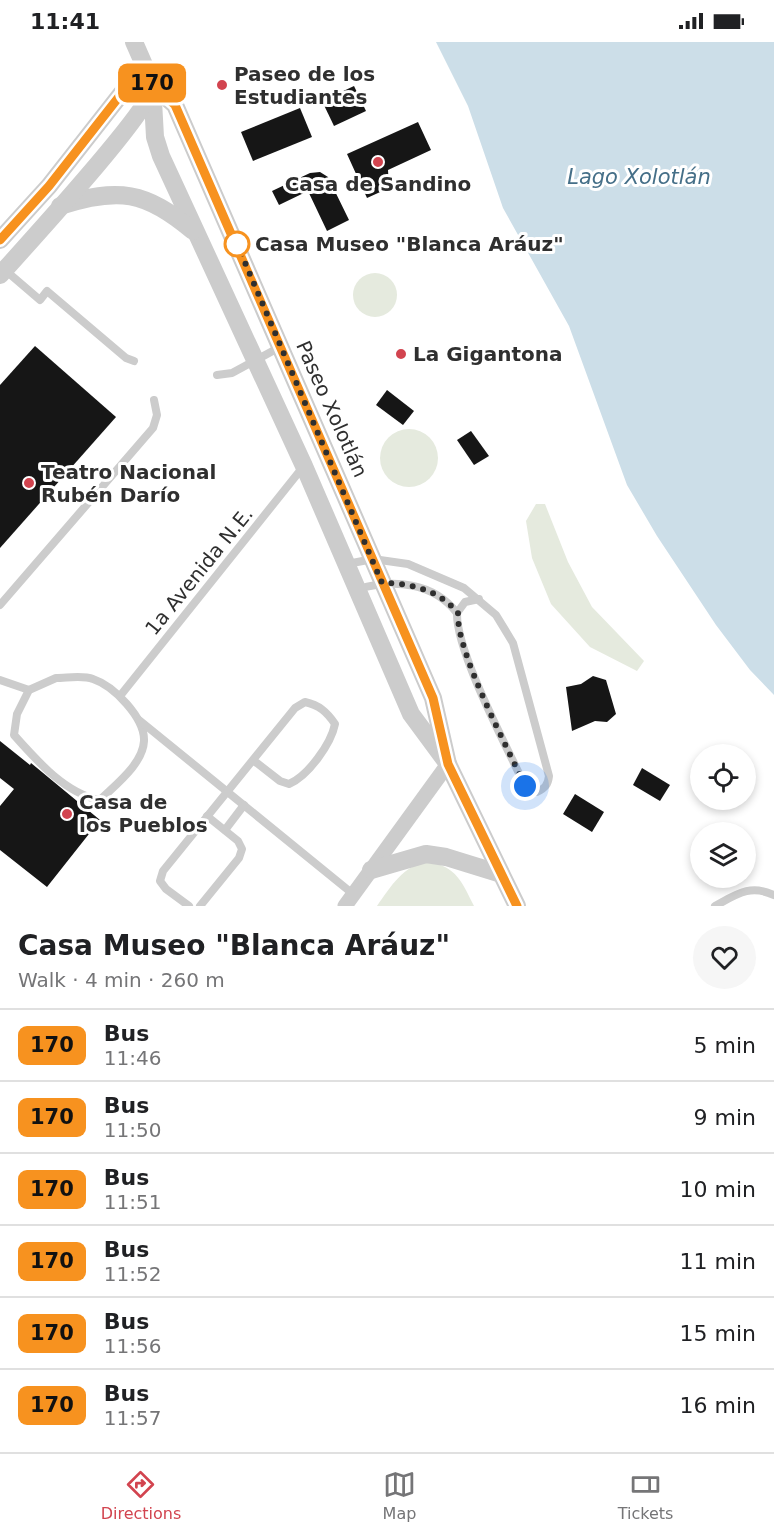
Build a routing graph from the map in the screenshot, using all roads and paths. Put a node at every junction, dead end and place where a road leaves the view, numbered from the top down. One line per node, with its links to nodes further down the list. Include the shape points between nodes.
1 (133, 42): 2 (street, Paseo Xolotlán); 3 (street, via 135,70)
2 (152, 83): 3 (street, via 135,81); 4 (street, via 148,100); 5 (street, Paseo Xolotlán, via 159,152); 8 (street, Paseo Xolotlán, via 180,113)
3 (127, 87): 6 (street, via 49,186)
4 (60, 206): 5 (street, via 97,195 135,196 165,208); 7 (street)
5 (197, 234): 9 (street, Paseo Xolotlán)
6 (0, 240)
7 (2, 272): 10 (lane, via 40,300 47,291)
8 (280, 347): 9 (lane); 14 (street, Paseo Xolotlán)
9 (256, 360): 11 (lane, via 232,373); 13 (street, Paseo Xolotlán)
10 (134, 361)
11 (217, 375)
12 (154, 400): 19 (lane, via 157,415 153,428)
13 (304, 466): 15 (street, Paseo Xolotlán); 23 (lane, 1a Avenida N.E.)
14 (373, 559): 15 (lane); 16 (street, Paseo Xolotlán); 18 (lane, via 408,564 453,582)
15 (347, 564): 17 (street, Paseo Xolotlán)
16 (382, 583): 17 (lane); 20 (lane, via 429,591); 26 (street, Paseo Xolotlán, via 433,698)
17 (358, 589): 26 (street, Paseo Xolotlán, via 411,714)
18 (479, 599): 20 (lane, via 465,602); 20 (lane, via 506,628 513,643 549,776 548,784 537,792 525,786 469,661 459,637)
19 (0, 605)
20 (458, 613)
21 (0, 680): 22 (lane)
22 (29, 690): 23 (lane, via 56,678 93,679); 24 (lane, via 17,714 14,735 34,759 83,797 100,800 134,764 144,742)
23 (120, 696): 24 (lane)
24 (139, 720): 27 (lane)
25 (253, 760): 25 (lane, via 305,702 329,714 335,724 333,735 299,780 289,784 280,781); 27 (lane)
26 (448, 764): 31 (street); 32 (street, Paseo Xolotlán)
27 (228, 791): 28 (lane); 29 (lane)
28 (244, 805): 30 (lane); 34 (lane)
29 (207, 816): 30 (lane); 35 (lane, via 163,871 160,881)
30 (225, 830): 36 (lane, via 242,849)
31 (371, 870): 32 (street, via 426,854); 34 (street)
32 (501, 874): 37 (street, Paseo Xolotlán)
33 (774, 895): 38 (lane, via 752,888)
34 (349, 900)
35 (189, 906)
36 (200, 906)
37 (517, 906)
38 (715, 906)

